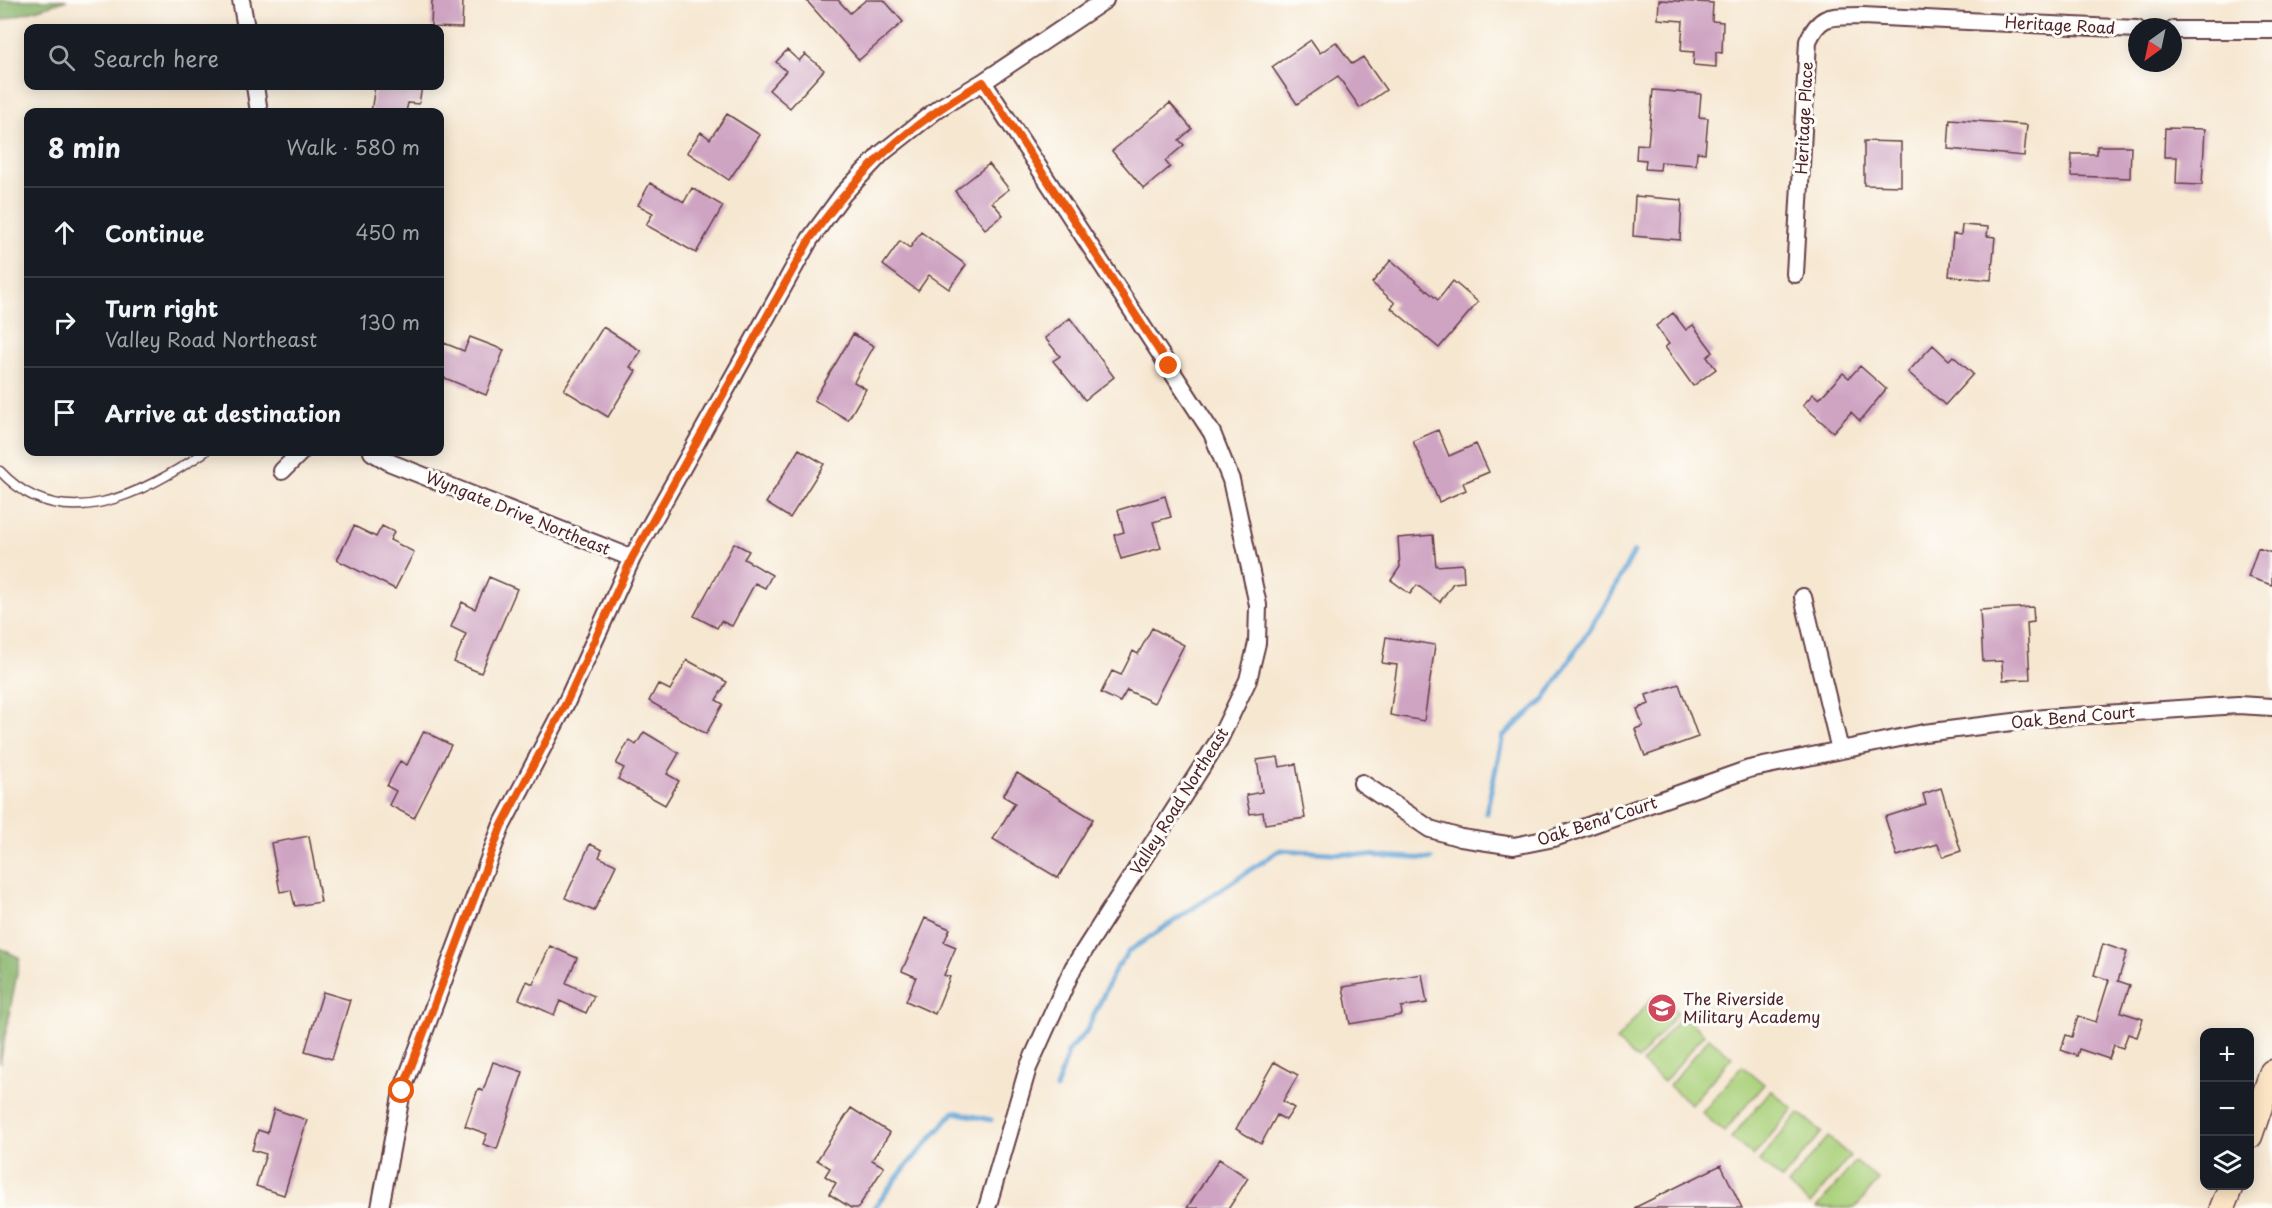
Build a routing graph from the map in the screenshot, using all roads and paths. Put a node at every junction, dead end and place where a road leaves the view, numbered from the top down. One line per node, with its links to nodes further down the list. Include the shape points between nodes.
1 (241, 0): 4 (street)
2 (1105, 0): 8 (street)
3 (1875, 16): 5 (street, Heritage Road); 11 (street, Heritage Place, via 1827,17 1815,26 1808,41)
4 (245, 24)
5 (2128, 29)
6 (2182, 30): 7 (street)
7 (2272, 30)
8 (983, 82): 17 (street, via 939,108 882,153 843,194 810,239); 26 (street, Valley Road Northeast, via 1212,433 1231,480 1258,605 1257,643 1248,680 1219,740 1073,968 1028,1068)
9 (256, 90): 10 (street)
10 (259, 108)
11 (1796, 274)
12 (199, 456): 15 (lane, via 173,473 112,500 74,507 46,502 26,493)
13 (297, 456): 16 (street)
14 (379, 456): 17 (street, Wyngate Drive Northeast)
15 (0, 471)
16 (282, 471)
17 (632, 558): 25 (street, via 567,701 484,865 402,1091)
18 (1803, 597): 20 (street)
19 (2272, 707): 20 (street, Oak Bend Court, via 2238,705 2045,718 1924,733)
20 (1840, 750): 21 (street, Oak Bend Court, via 1749,769 1554,838 1514,846 1430,829)
21 (1362, 783)
22 (2272, 1072): 23 (street)
23 (2254, 1124)
24 (2229, 1190): 27 (street)
25 (380, 1208)
26 (987, 1208)
27 (2222, 1208)

